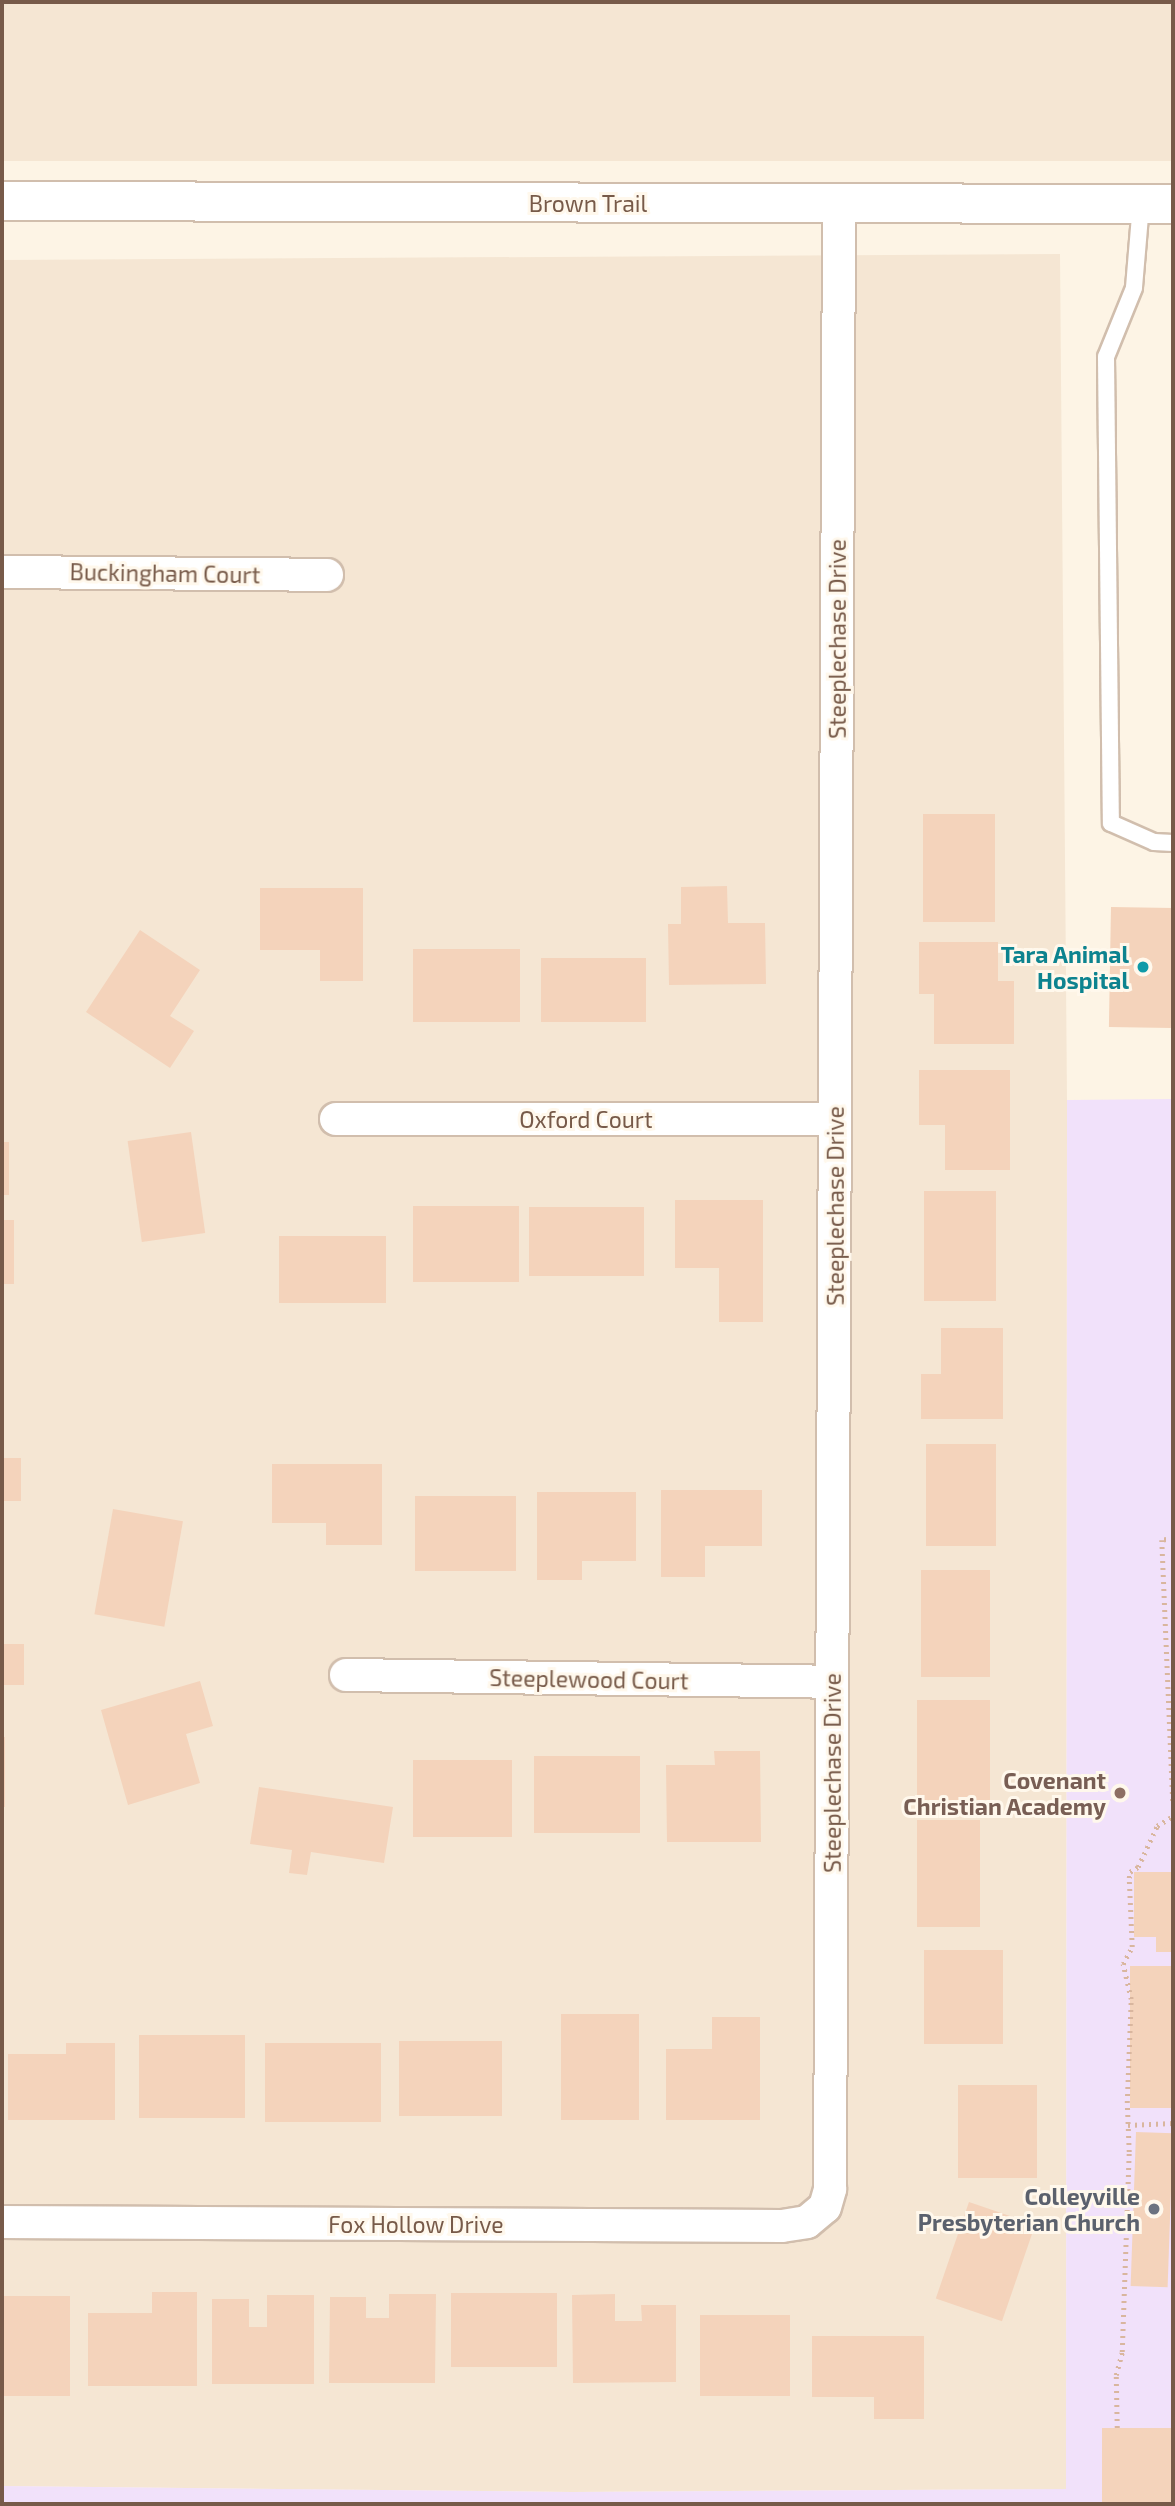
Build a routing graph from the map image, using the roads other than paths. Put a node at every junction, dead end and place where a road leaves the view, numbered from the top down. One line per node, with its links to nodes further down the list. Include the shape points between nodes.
1 (2, 201): 2 (street, Brown Trail)
2 (839, 204): 3 (street, Brown Trail); 8 (street, Steeplechase Drive)
3 (1157, 204): 6 (lane, via 1134,288 1106,357 1111,823 1154,842)
4 (2, 572): 5 (street, Buckingham Court)
5 (327, 575)
6 (1173, 842)
7 (336, 1119): 8 (street, Oxford Court)
8 (835, 1119): 10 (street, Steeplechase Drive)
9 (346, 1675): 10 (street, Steeplewood Court)
10 (832, 1682): 11 (street, Steeplechase Drive, via 831,2189)
11 (825, 2207): 12 (street, Fox Hollow Drive, via 807,2222 782,2226)
12 (2, 2222)

